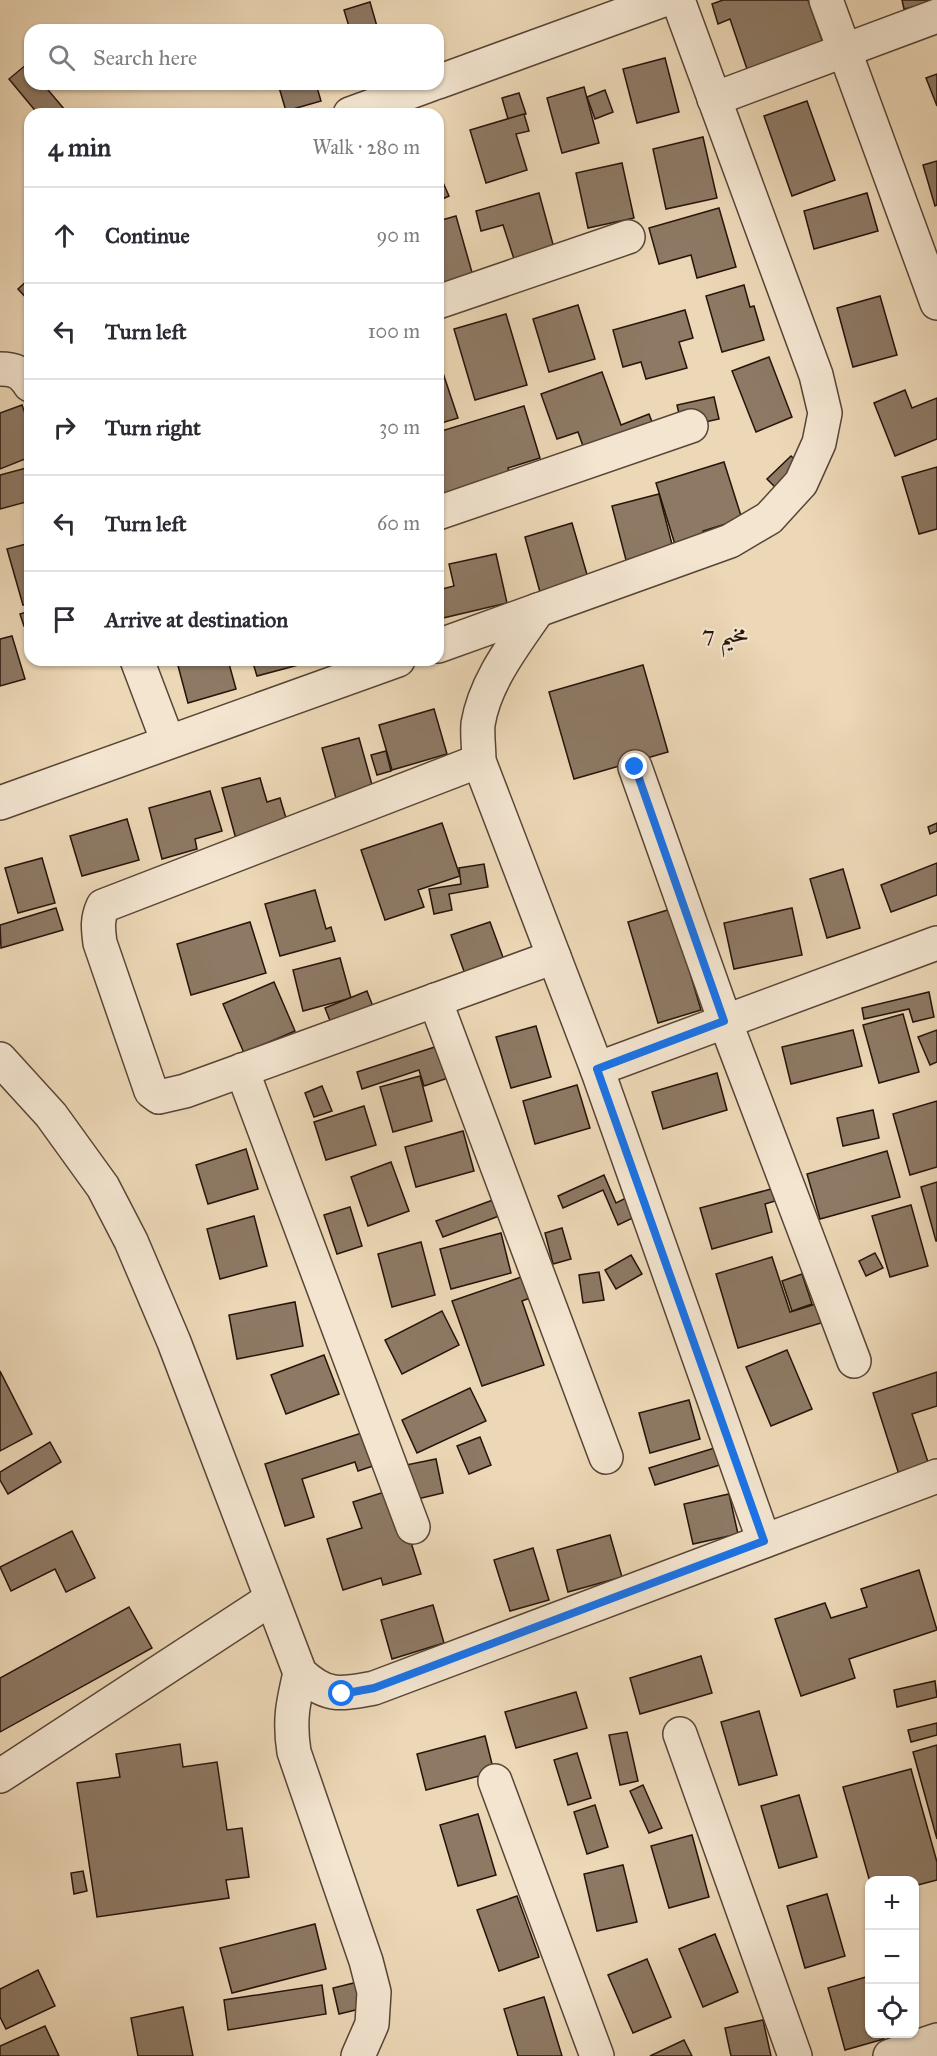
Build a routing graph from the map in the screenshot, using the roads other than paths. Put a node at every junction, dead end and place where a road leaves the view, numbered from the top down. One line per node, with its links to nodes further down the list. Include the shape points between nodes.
1 (663, 0): 6 (street)
2 (678, 0): 8 (street)
3 (826, 0): 5 (street)
4 (937, 16): 5 (street)
5 (845, 51): 8 (street); 12 (street)
6 (444, 80)
7 (416, 90): 9 (street)
8 (714, 99): 17 (street, via 816,375 825,413 819,443 801,483 769,518 730,541)
9 (366, 108)
10 (628, 237): 11 (street)
11 (444, 300)
12 (937, 303)
13 (0, 369): 14 (street, via 13,369)
14 (24, 376)
15 (691, 426): 16 (street)
16 (444, 511)
17 (538, 610): 18 (street); 23 (street, via 486,696 478,724)
18 (444, 644)
19 (139, 666): 22 (street)
20 (363, 666): 21 (street)
21 (334, 671): 22 (street)
22 (168, 742): 25 (street)
23 (479, 761): 27 (street); 32 (street, via 104,906 97,926 100,943 151,1091 159,1097 168,1095)
24 (635, 767): 29 (street)
25 (0, 803)
26 (935, 948): 29 (street)
27 (554, 957): 28 (street); 31 (street)
28 (435, 1000): 32 (street); 34 (street)
29 (724, 1021): 31 (street); 33 (street)
30 (0, 1059): 38 (street, via 51,1115 103,1186 131,1241 174,1342)
31 (597, 1069): 37 (street)
32 (242, 1070): 36 (street)
33 (854, 1361)
34 (606, 1457)
35 (937, 1476): 37 (street)
36 (413, 1527)
37 (764, 1541): 39 (street, via 374,1688 342,1694 328,1692 313,1685)
38 (271, 1599): 39 (street); 41 (street)
39 (300, 1672): 44 (street, via 290,1727 294,1752 374,1992 372,2024)
40 (680, 1734): 46 (street)
41 (0, 1776)
42 (495, 1782): 45 (street)
43 (937, 2040): 47 (street)
44 (358, 2056)
45 (597, 2056)
46 (795, 2056)
47 (890, 2056)

